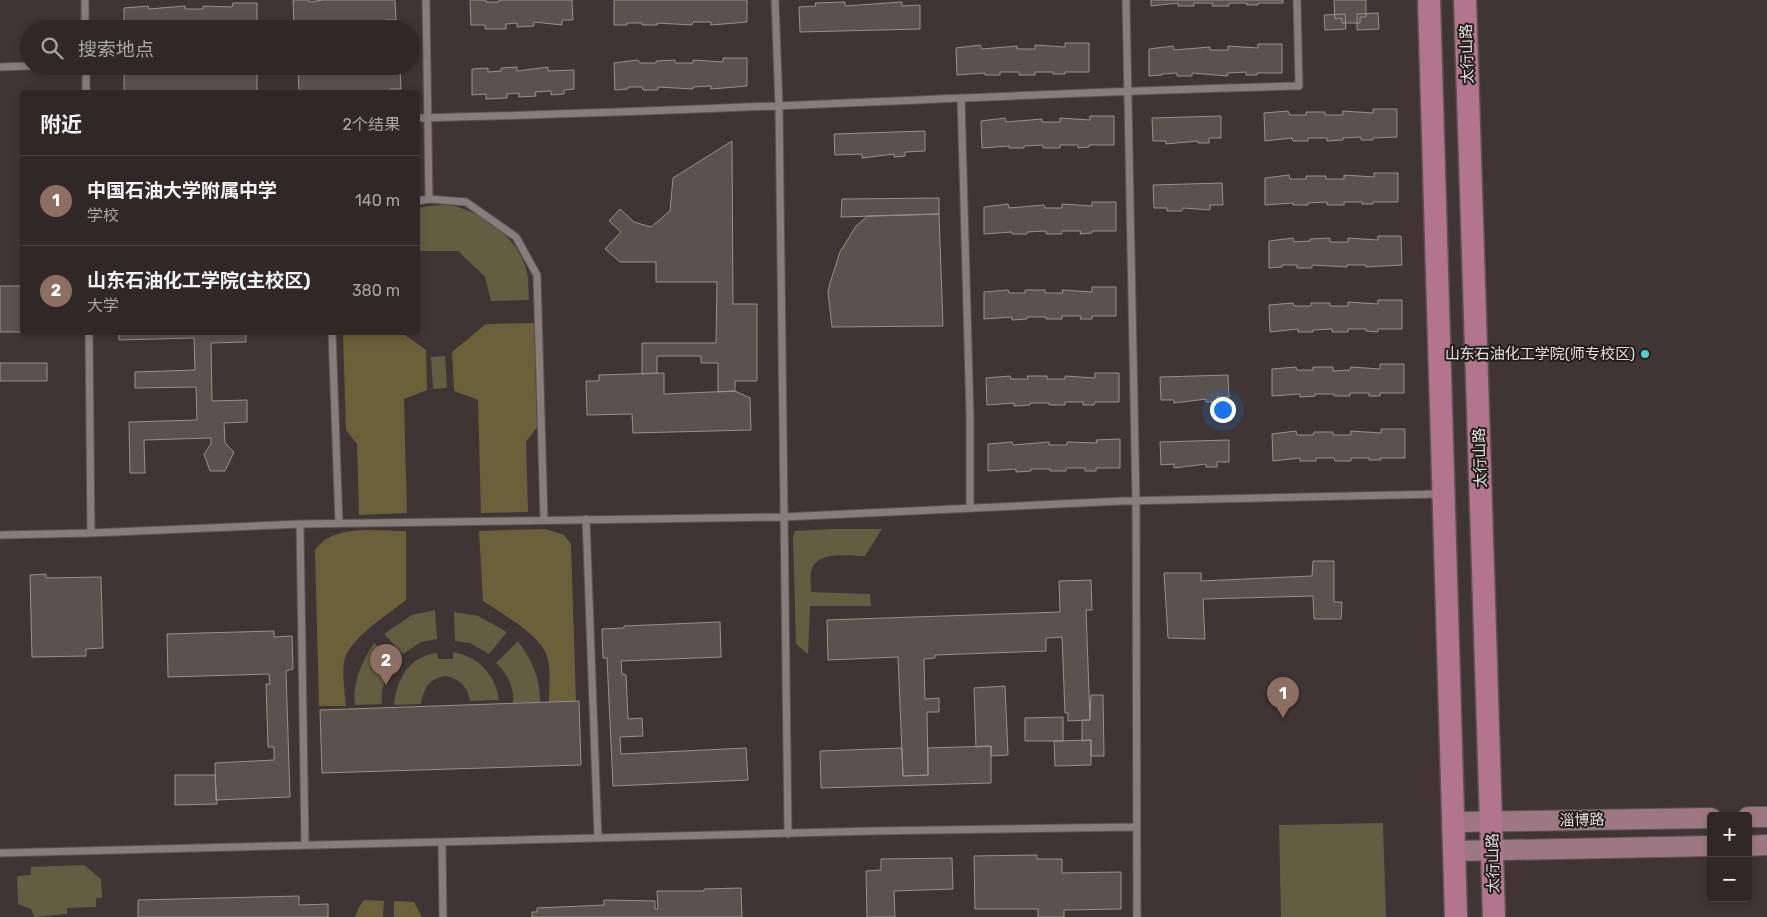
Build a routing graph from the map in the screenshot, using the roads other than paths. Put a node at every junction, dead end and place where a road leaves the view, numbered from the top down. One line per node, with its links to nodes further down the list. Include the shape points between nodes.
1 (85, 0): 8 (lane)
2 (426, 0): 17 (lane)
3 (775, 0): 15 (lane)
4 (1126, 0): 13 (lane)
5 (1297, 0): 13 (lane, via 1299,86)
6 (1429, 0): 22 (main road)
7 (1465, 0): 36 (main road, 太行山路)
8 (85, 20)
9 (20, 66): 10 (lane)
10 (0, 67)
11 (86, 75): 12 (lane)
12 (86, 90)
13 (1129, 90): 14 (lane); 23 (lane)
14 (961, 98): 15 (lane); 24 (lane)
15 (779, 106): 17 (lane); 25 (lane)
16 (420, 118): 17 (lane)
17 (428, 118): 18 (lane)
18 (429, 198): 19 (lane); 26 (lane, via 466,202 516,237 537,275)
19 (420, 200)
20 (89, 335): 30 (lane)
21 (332, 335): 28 (lane)
22 (1444, 494): 23 (lane); 35 (main road)
23 (1136, 500): 24 (lane); 37 (lane)
24 (970, 507): 25 (lane)
25 (783, 517): 27 (lane); 38 (lane)
26 (544, 520): 27 (lane); 28 (lane)
27 (586, 520): 39 (lane)
28 (339, 523): 29 (lane)
29 (300, 524): 30 (lane); 41 (lane)
30 (91, 533): 31 (lane)
31 (0, 535)
32 (1752, 817): 33 (main road)
33 (1767, 817)
34 (1707, 818): 36 (main road, 淄博路)
35 (1454, 822): 36 (main road, 淄博路); 45 (main road)
36 (1492, 822): 46 (main road, 太行山路)
37 (1136, 827): 38 (lane); 49 (lane)
38 (788, 834): 39 (lane)
39 (598, 838): 40 (lane)
40 (442, 842): 41 (lane); 48 (lane)
41 (306, 845): 47 (lane)
42 (1767, 845): 44 (main road)
43 (1707, 846): 46 (main road, 淄博路)
44 (1752, 846)
45 (1454, 850): 46 (main road, 淄博路); 50 (main road)
46 (1492, 850): 51 (main road, 太行山路)
47 (0, 852)
48 (443, 917)
49 (1137, 917)
50 (1456, 917)
51 (1494, 917)

